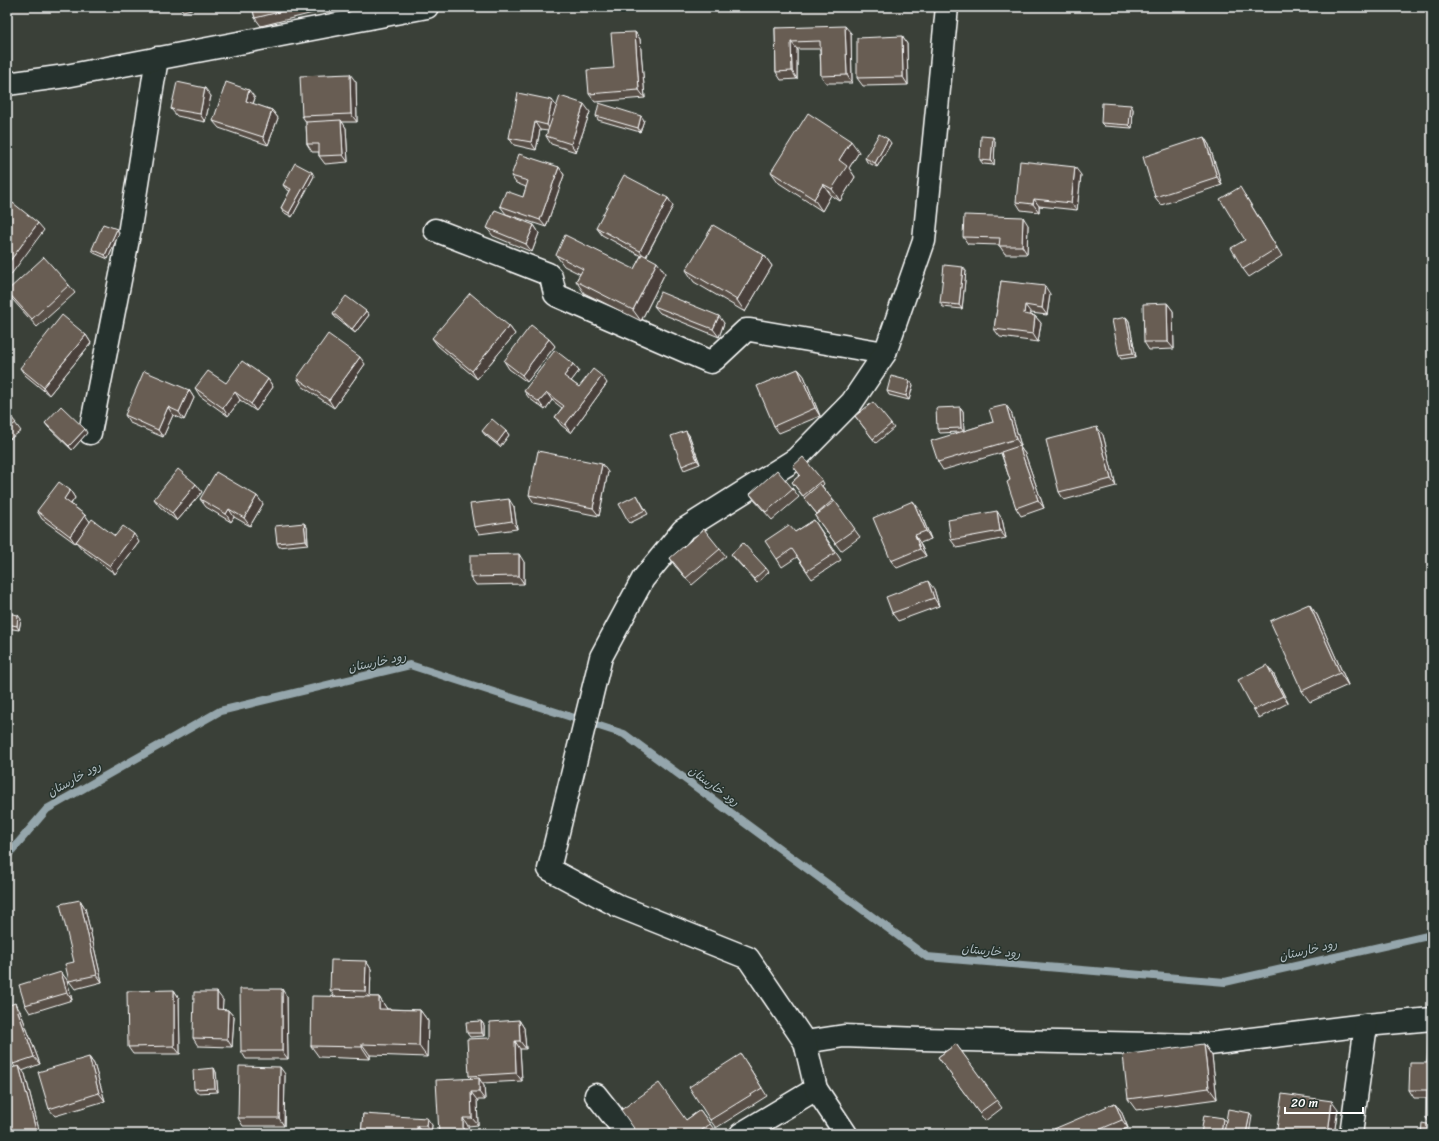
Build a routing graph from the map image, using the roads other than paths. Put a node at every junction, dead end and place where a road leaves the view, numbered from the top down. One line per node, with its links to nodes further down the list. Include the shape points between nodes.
1 (427, 7): 3 (street)
2 (947, 7): 6 (street, via 924,241)
3 (157, 58): 4 (street, via 66,76); 7 (street, via 129,234)
4 (7, 84)
5 (435, 230): 6 (street, via 548,274 558,296 708,361 715,360 746,330)
6 (885, 353): 10 (street, via 852,402 796,459 683,530 643,579 600,657 549,869 618,906 748,958)
7 (90, 433)
8 (1432, 1019): 9 (street)
9 (1366, 1025): 10 (street, via 1201,1045 920,1040 844,1036); 16 (street)
10 (805, 1042): 11 (street)
11 (816, 1089): 14 (street); 15 (street)
12 (596, 1095): 13 (street)
13 (627, 1134)
14 (741, 1134)
15 (846, 1134)
16 (1351, 1134)

